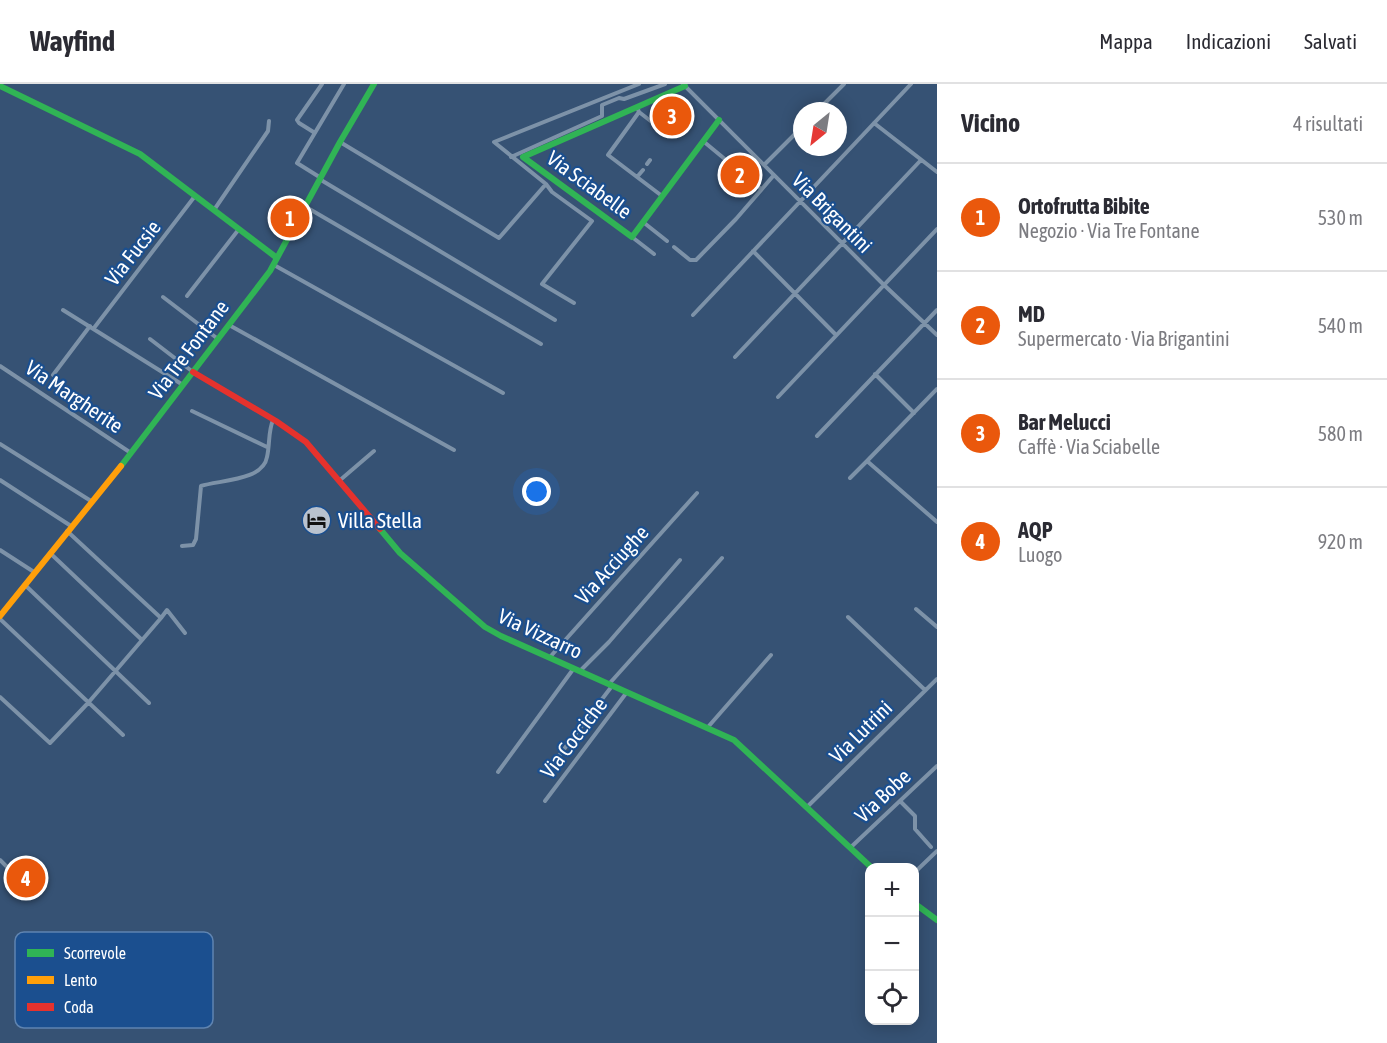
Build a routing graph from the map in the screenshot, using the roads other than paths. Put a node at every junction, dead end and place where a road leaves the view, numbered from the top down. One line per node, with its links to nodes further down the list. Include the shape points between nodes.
1 (322, 84): 15 (street, via 297,120)
2 (344, 84): 15 (street)
3 (374, 84): 19 (street, Via Tre Fontane)
4 (639, 84): 20 (street, via 494,142)
5 (665, 84): 20 (street, Via Sciabelle, via 602,105 602,116)
6 (844, 84): 10 (street)
7 (911, 84): 14 (street)
8 (684, 85): 11 (street, Via Sciabelle); 12 (street, Via Brigantini)
9 (0, 86): 30 (street, via 140,154)
10 (826, 102)
11 (638, 110): 17 (street); 26 (street, via 608,155); 38 (street, Via Sciabelle, via 523,157)
12 (719, 120): 18 (street, Via Sciabelle); 22 (street, Via Brigantini)
13 (269, 121): 34 (street, via 268,131)
14 (874, 123): 21 (street); 32 (street)
15 (315, 133): 27 (street, via 297,163)
16 (793, 135): 22 (street)
17 (670, 136)
18 (704, 141): 29 (street); 31 (street, Via Sciabelle)
19 (340, 142): 27 (street, Via Tre Fontane); 28 (street, via 499,238)
20 (511, 157): 28 (street)
21 (921, 160): 24 (street); 40 (street)
22 (764, 165): 25 (street, Via Brigantini)
23 (643, 170): 26 (street)
24 (937, 172)
25 (774, 176): 29 (street); 32 (street, Via Brigantini)
26 (637, 177): 31 (street)
27 (321, 179): 33 (street, Via Tre Fontane); 54 (street)
28 (546, 184): 50 (street, via 592,221 542,284)
29 (761, 189): 41 (street, via 696,260 690,260)
30 (195, 196): 34 (street); 57 (street, Via Fucsie)
31 (662, 196): 35 (street, Via Sciabelle)
32 (800, 201): 40 (street, Via Brigantini); 42 (street)
33 (306, 207): 44 (street, Via Tre Fontane); 62 (street)
34 (214, 210): 36 (street)
35 (643, 222): 38 (street, Via Sciabelle); 39 (street)
36 (239, 229): 44 (street); 48 (street)
37 (937, 229): 46 (street)
38 (632, 237): 43 (street)
39 (667, 241)
40 (842, 243): 46 (street, Via Brigantini); 47 (street)
41 (674, 247)
42 (753, 251): 47 (street); 53 (street)
43 (654, 254)
44 (277, 258): 45 (street, Via Tre Fontane)
45 (273, 265): 56 (street, Via Tre Fontane); 70 (street)
46 (883, 285): 55 (street, Via Brigantini); 58 (street)
47 (795, 294): 58 (street); 63 (street)
48 (187, 296)
49 (162, 297): 61 (street)
50 (574, 303)
51 (63, 310): 57 (street)
52 (937, 310): 55 (street)
53 (693, 315)
54 (555, 320)
55 (924, 324): 59 (street, Via Brigantini); 66 (street)
56 (229, 325): 61 (street, Via Tre Fontane); 79 (street)
57 (92, 327): 67 (street, Via Fucsie); 68 (street)
58 (837, 335): 71 (street)
59 (937, 335)
60 (150, 339): 65 (street)
61 (218, 339): 65 (street, Via Tre Fontane)
62 (541, 344)
63 (735, 357)
64 (0, 366): 80 (street, Via Margherite)
65 (193, 372): 68 (street, Via Tre Fontane); 74 (street, Via Vizzarro)
66 (875, 374): 73 (street); 75 (street)
67 (53, 375)
68 (183, 385): 80 (street, Via Tre Fontane)
69 (937, 389): 73 (street)
70 (503, 393)
71 (778, 397)
72 (192, 411): 77 (street)
73 (914, 413): 81 (street)
74 (273, 420): 77 (street); 84 (street, Via Vizzarro, via 306,442)
75 (817, 436)
76 (0, 444): 86 (street)
77 (267, 447): 89 (street, via 267,461 255,472 201,486 196,539 194,545)
78 (374, 450): 84 (street)
79 (454, 450)
80 (131, 453): 86 (street, Via Tre Fontane)
81 (867, 461): 82 (street); 87 (street)
82 (850, 478)
83 (0, 480): 88 (street)
84 (339, 481): 104 (street, Via Vizzarro, via 400,553 485,627)
85 (697, 493): 104 (street, Via Acciughe)
86 (91, 501): 88 (street, Via Tre Fontane)
87 (937, 522)
88 (69, 528): 91 (street, Via Tre Fontane); 99 (street)
89 (182, 546)
90 (0, 550): 94 (street)
91 (50, 553): 94 (street, Via Tre Fontane); 102 (street)
92 (722, 558): 108 (street)
93 (680, 560): 106 (street, via 609,642)
94 (34, 572): 95 (street, Via Tre Fontane)
95 (25, 585): 97 (street, Via Tre Fontane); 105 (street)
96 (916, 609): 100 (street)
97 (0, 617): 112 (street)
98 (848, 617): 109 (street)
99 (161, 618): 101 (street, via 167,609); 102 (street)
100 (937, 627)
101 (185, 633)
102 (142, 640): 105 (street)
103 (771, 655): 114 (street)
104 (550, 657): 106 (street, Via Vizzarro)
105 (116, 670): 112 (street); 113 (street)
106 (577, 670): 108 (street, Via Vizzarro); 118 (street)
107 (937, 679): 109 (street, Via Lutrini)
108 (610, 685): 110 (street, Via Vizzarro); 116 (street)
109 (926, 690): 121 (street, Via Lutrini)
110 (627, 692): 114 (street, Via Vizzarro); 119 (street, Via Cocciche)
111 (0, 697): 112 (street, via 50,743)
112 (88, 703): 115 (street)
113 (149, 703)
114 (708, 727): 121 (street, Via Vizzarro, via 734,740)
115 (123, 735)
116 (552, 765)
117 (937, 766): 120 (street, Via Bobe)
118 (498, 772)
119 (545, 801)
120 (900, 801): 122 (street, via 915,816 915,829); 123 (street, Via Bobe)
121 (807, 807): 123 (street, Via Vizzarro)
122 (932, 847)
123 (850, 848): 127 (street, Via Vizzarro)
124 (937, 851): 128 (street)
125 (24, 858): 126 (street, via 8,868)
126 (0, 860)
127 (867, 863)
128 (919, 869)
129 (919, 906): 130 (street)
130 (937, 920)

